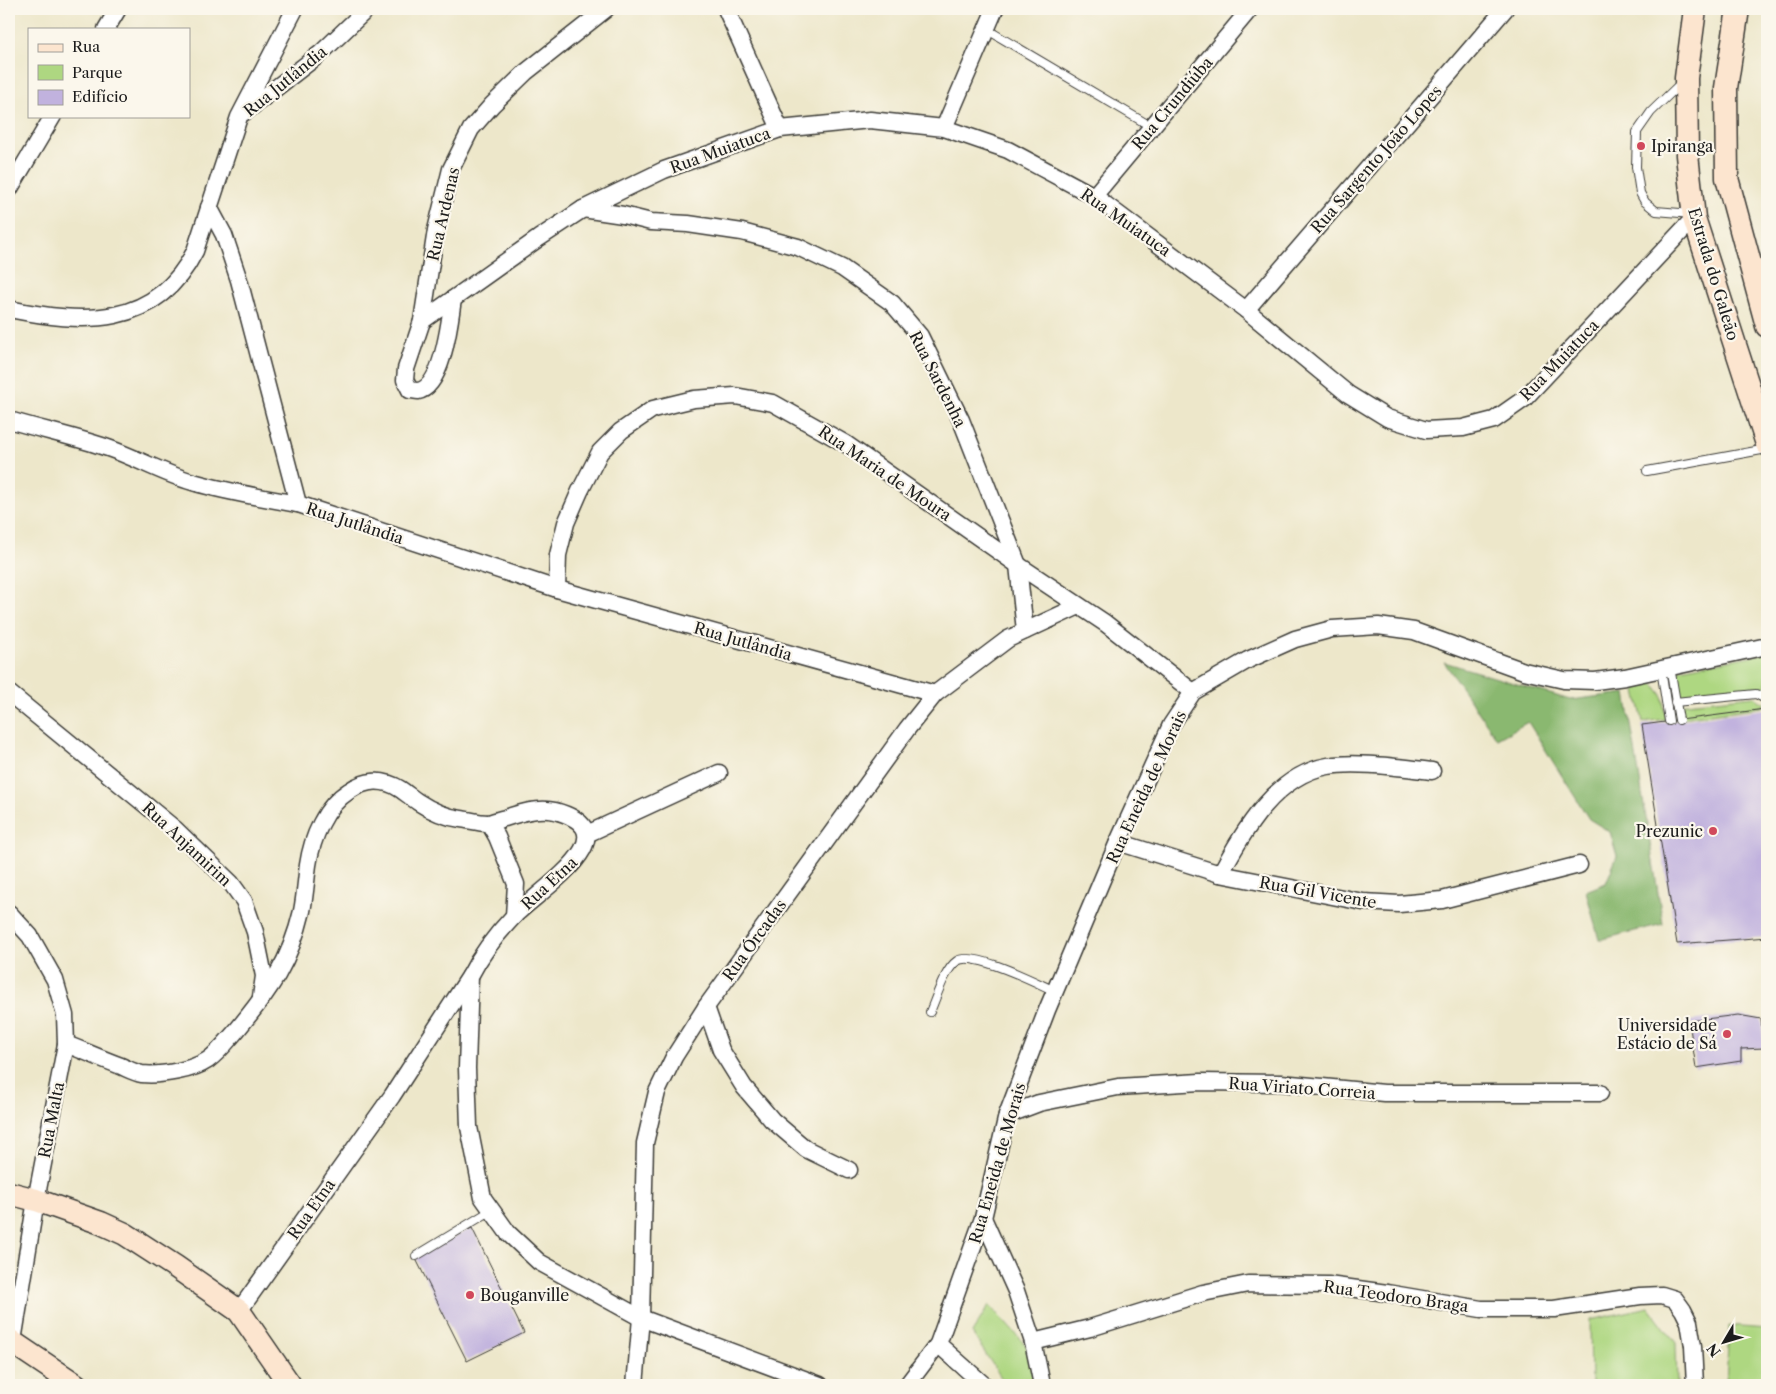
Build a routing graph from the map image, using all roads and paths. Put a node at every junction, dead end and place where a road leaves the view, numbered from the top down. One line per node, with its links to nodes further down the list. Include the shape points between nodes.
1 (118, 9): 11 (street)
2 (295, 9): 14 (street)
3 (367, 9): 14 (street, Rua Jutlândia, via 321,53)
4 (606, 9): 28 (street, Rua Ardenas, via 526,72 471,129 451,168 436,230)
5 (726, 9): 18 (street)
6 (995, 9): 12 (street)
7 (1250, 9): 16 (street, Rua Crundiúba)
8 (1505, 9): 26 (street, Rua Sargento João Lopes)
9 (1695, 9): 13 (main road, Estrada do Galeão)
10 (1738, 9): 27 (main road, via 1726,88 1727,178)
11 (107, 28)
12 (986, 29): 16 (lane); 17 (street)
13 (1686, 78): 23 (main road, Estrada do Galeão, via 1687,155); 23 (lane, via 1651,112 1637,132 1636,166 1640,193 1645,202 1656,211)
14 (239, 117): 21 (street, Rua Jutlândia)
15 (52, 118): 19 (street)
16 (1152, 127): 20 (street, Rua Crundiúba)
17 (944, 128): 18 (street, Rua Muiatuca, via 870,120); 20 (street, Rua Muiatuca, via 1008,150)
18 (780, 129): 22 (street, Rua Muiatuca, via 664,170)
19 (9, 190)
20 (1094, 196): 26 (street, Rua Muiatuca)
21 (209, 207): 25 (street, via 188,266 163,294 134,311 88,318); 33 (street, Rua Jutlândia, via 224,235 239,280)
22 (583, 209): 24 (street, Rua Muiatuca); 34 (street, Rua Sardenha, via 651,222 742,232 798,247 842,268 892,303 920,336 940,376 961,420)
23 (1694, 216): 26 (street, Rua Muiatuca, via 1524,399 1494,420 1463,428 1426,430 1387,418 1348,394); 30 (main road, Estrada do Galeão)
24 (453, 299): 28 (street, Rua Muiatuca); 28 (street, Rua Ardenas, via 445,352 434,378 419,391 410,390 405,380)
25 (9, 309)
26 (1246, 310)
27 (1766, 318)
28 (422, 321)
29 (9, 420): 33 (street, via 80,438 190,482)
30 (1767, 444)
31 (1767, 449): 32 (lane)
32 (1647, 471)
33 (298, 504): 35 (street, Rua Jutlândia)
34 (1018, 565): 35 (street, Rua Maria de Moura, via 846,444 773,403 735,396 694,399 653,409 600,452 566,523 558,555); 36 (street, Rua Maria de Moura); 37 (street, Rua Sardenha)
35 (557, 589): 42 (street, Rua Jutlândia)
36 (1080, 606): 37 (street, Rua Órcadas); 40 (street, Rua Maria de Moura)
37 (1026, 631): 42 (street, Rua Órcadas, via 1008,639)
38 (1767, 646): 39 (street, Rua Eneida de Morais)
39 (1666, 668): 40 (street, Rua Eneida de Morais, via 1595,681 1564,680 1524,671 1414,632 1378,626 1332,628 1295,639 1248,660); 44 (lane); 46 (lane)
40 (1193, 692): 51 (street, Rua Eneida de Morais, via 1171,725)
41 (9, 693): 58 (street, Rua Anjamirim, via 175,829 230,883 244,901 255,932 264,976)
42 (935, 694): 59 (street, Rua Órcadas)
43 (1767, 700): 44 (lane, via 1756,694)
44 (1675, 702): 45 (lane)
45 (1679, 720)
46 (1669, 721)
47 (1432, 771): 53 (street, via 1353,765 1329,765 1308,771 1284,787 1260,812)
48 (719, 773): 50 (street)
49 (489, 823): 50 (street, via 525,812 552,810 576,819); 55 (street, via 516,884); 58 (street, via 451,817 418,803 399,788 382,781 366,782 348,791 330,808 318,832 291,948 280,973)
50 (587, 834): 55 (street, Rua Etna, via 585,844 568,869)
51 (1118, 842): 53 (street, Rua Gil Vicente); 57 (street, Rua Eneida de Morais)
52 (1578, 865): 53 (street, Rua Gil Vicente, via 1442,900 1399,904 1363,902)
53 (1220, 874)
54 (9, 913): 61 (street, Rua Malta, via 30,936 55,980 65,1015)
55 (514, 916): 56 (street, Rua Etna, via 477,962)
56 (470, 976): 67 (street, via 466,1068 469,1127 483,1198); 70 (street, Rua Etna, via 392,1096)
57 (1055, 991): 60 (lane, via 988,962 965,958 956,961 947,974); 63 (street, Rua Eneida de Morais)
58 (260, 1002): 61 (street, via 208,1060 175,1073 141,1074)
59 (706, 1007): 64 (street, via 722,1050 744,1087 772,1120 806,1149); 71 (street, Rua Órcadas, via 674,1057 657,1092 645,1143)
60 (930, 1012)
61 (66, 1044): 66 (street, Rua Malta)
62 (1600, 1093): 63 (street, Rua Viriato Correia, via 1384,1093 1280,1083 1200,1082 1118,1088 1039,1103)
63 (1007, 1115): 68 (street, Rua Eneida de Morais)
64 (849, 1170)
65 (9, 1193): 66 (main road)
66 (36, 1200): 70 (main road, via 125,1234); 72 (street, Rua Malta)
67 (492, 1210): 69 (lane); 71 (street, via 508,1233 540,1262)
68 (983, 1218): 73 (street, via 1016,1292); 74 (street, Rua Eneida de Morais)
69 (416, 1256)
70 (238, 1311): 76 (main road)
71 (641, 1318): 77 (street, Rua Órcadas); 78 (street)
72 (11, 1340): 75 (main road)
73 (1033, 1342): 81 (street); 82 (street, Rua Teodoro Braga, via 1203,1293 1248,1284 1328,1285 1481,1309 1554,1309 1662,1295 1676,1299 1690,1322)
74 (938, 1344): 79 (street, Rua Eneida de Morais); 80 (street)
75 (76, 1385)
76 (290, 1385)
77 (635, 1385)
78 (820, 1385)
79 (907, 1385)
80 (984, 1385)
81 (1042, 1385)
82 (1695, 1385)

